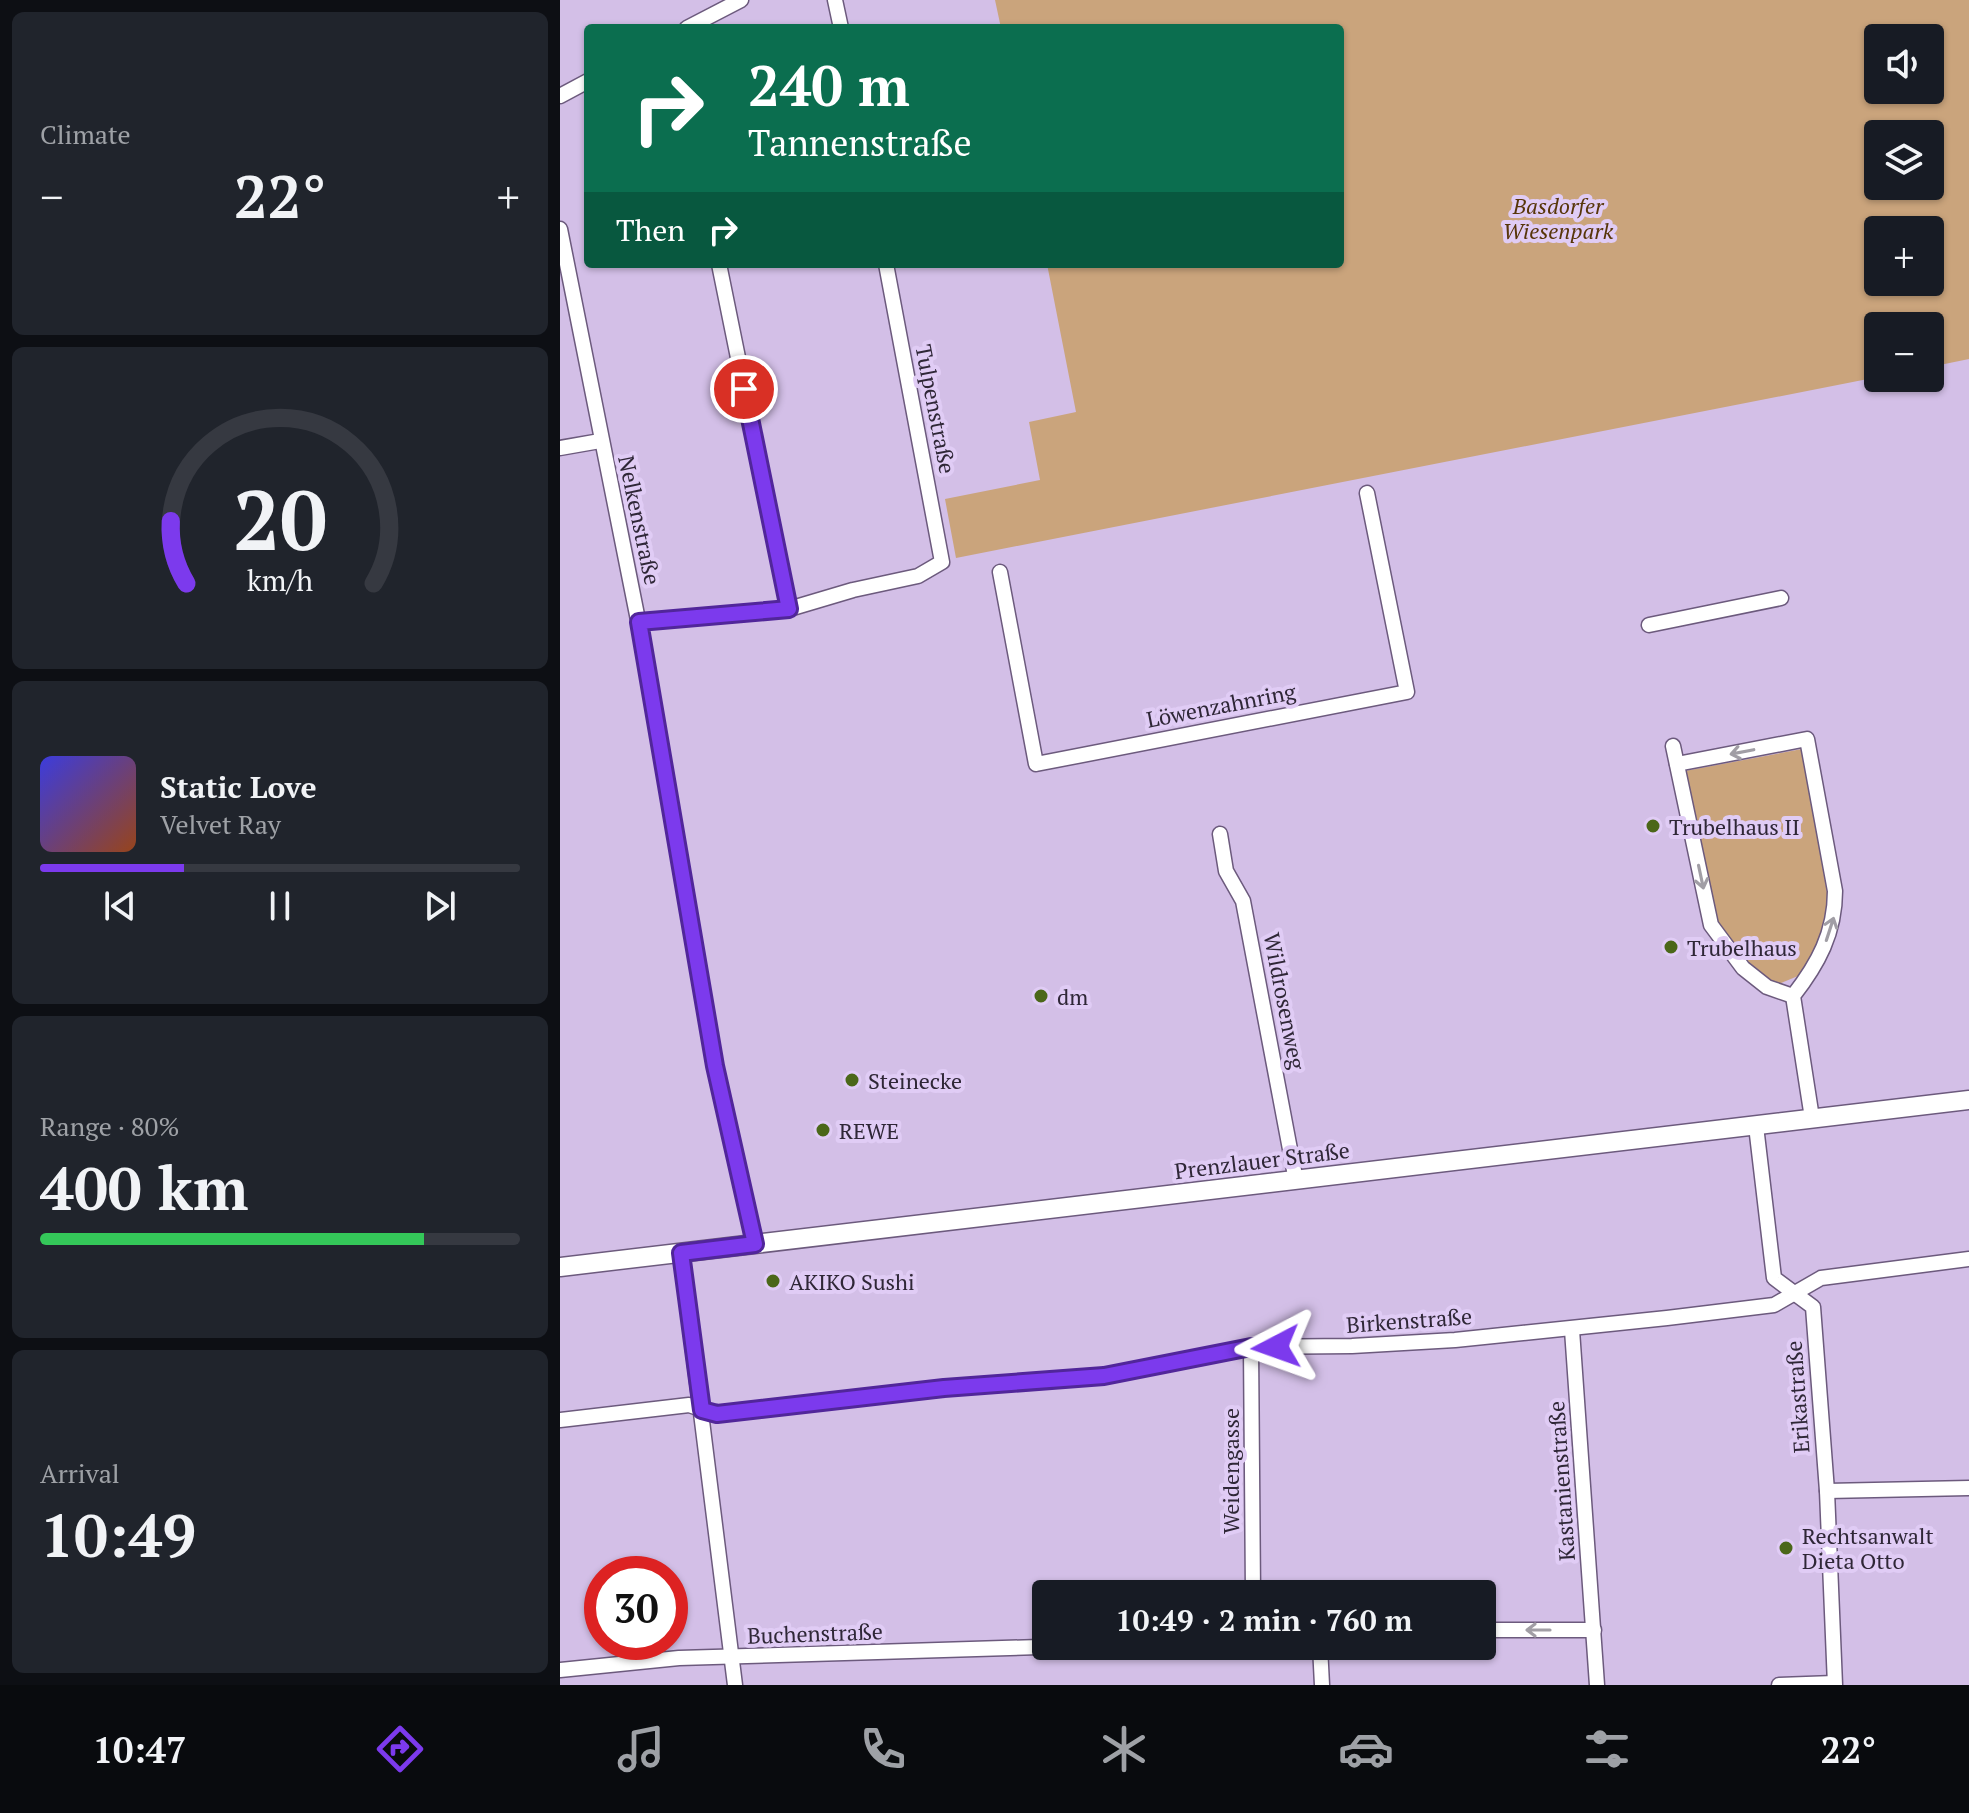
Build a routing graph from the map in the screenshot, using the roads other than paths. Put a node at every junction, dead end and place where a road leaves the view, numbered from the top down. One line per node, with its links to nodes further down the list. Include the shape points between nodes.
1 (741, 0): 3 (street)
2 (835, 0): 4 (street)
3 (695, 24)
4 (840, 24)
5 (584, 83): 6 (street)
6 (560, 96)
7 (560, 229): 10 (street, Nelkenstraße)
8 (720, 268): 15 (street)
9 (887, 268): 15 (street, Tulpenstraße, via 942,562 918,576)
10 (600, 441): 11 (street); 16 (street, Nelkenstraße)
11 (560, 448)
12 (1367, 493): 13 (street, Löwenzahnring, via 1407,692 1036,764)
13 (1000, 572)
14 (1781, 598): 17 (street)
15 (789, 609): 16 (street)
16 (639, 622): 26 (street, Nelkenstraße, via 713,1053)
17 (1649, 625)
18 (1673, 746): 19 (street)
19 (1677, 764): 21 (street, one-way to 21, via 1711,925 1743,968 1767,987); 21 (street, one-way to 19, via 1819,963 1835,914 1807,739)
20 (1220, 834): 25 (street, Wildrosenweg, via 1226,871 1243,901)
21 (1793, 996): 23 (street)
22 (1969, 1100): 23 (main road, Prenzlauer Straße)
23 (1812, 1118): 24 (main road, Prenzlauer Straße)
24 (1756, 1126): 25 (main road, Prenzlauer Straße); 30 (street, Erikastraße, via 1774,1278)
25 (1296, 1181): 26 (main road, Prenzlauer Straße)
26 (755, 1244): 27 (main road, Prenzlauer Straße)
27 (681, 1253): 29 (main road, Prenzlauer Straße); 33 (street)
28 (1969, 1259): 30 (street, Birkenstraße, via 1821,1278)
29 (560, 1267)
30 (1794, 1294): 31 (street, Birkenstraße, via 1774,1305); 36 (street, Erikastraße, via 1813,1307)
31 (1572, 1330): 32 (street, Birkenstraße, via 1352,1346); 39 (street, Kastanienstraße)
32 (1251, 1347): 33 (street, Birkenstraße, via 1104,1376 717,1414); 37 (street, Weidengasse)
33 (702, 1410): 34 (street, Birkenstraße, via 689,1405); 41 (street)
34 (560, 1420)
35 (1969, 1488): 36 (street)
36 (1827, 1491): 44 (street, Erikastraße)
37 (1253, 1580)
38 (1496, 1630): 39 (street, one-way to 38)
39 (1594, 1630): 47 (street, Kastanienstraße)
40 (1032, 1647): 41 (street, Buchenstraße)
41 (732, 1657): 43 (street, Buchenstraße); 45 (street)
42 (1321, 1660): 46 (street)
43 (560, 1670)
44 (1834, 1684): 48 (street)
45 (735, 1685)
46 (1322, 1685)
47 (1597, 1685)
48 (1779, 1685)

